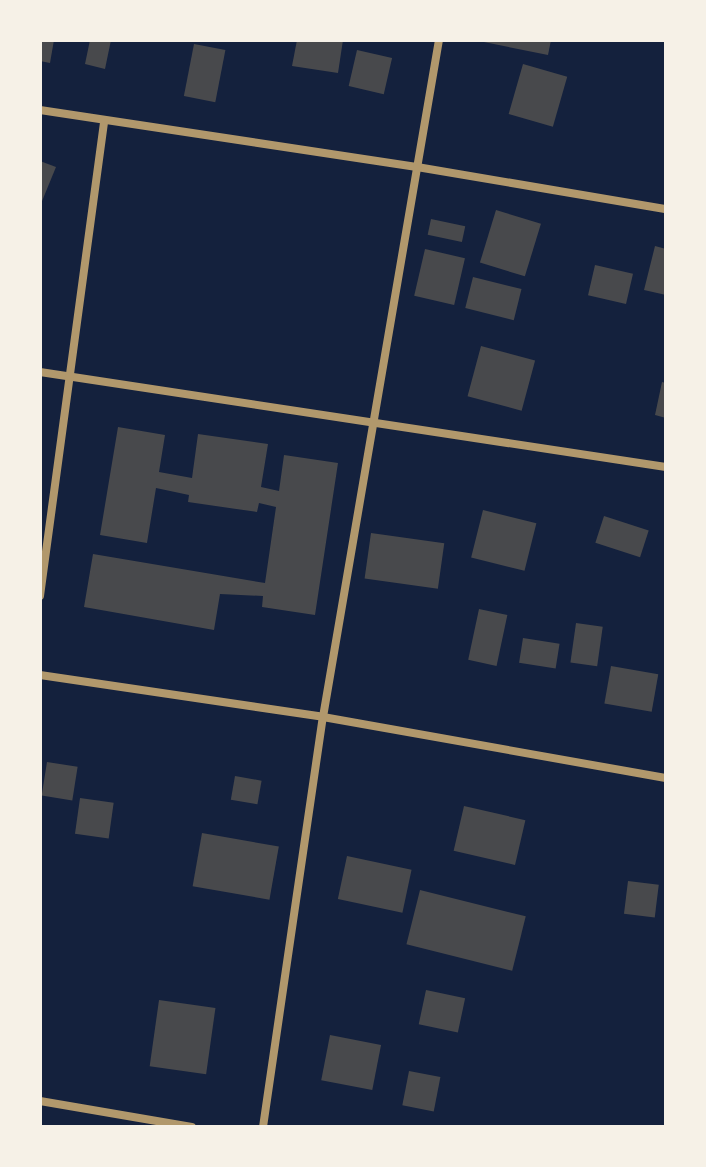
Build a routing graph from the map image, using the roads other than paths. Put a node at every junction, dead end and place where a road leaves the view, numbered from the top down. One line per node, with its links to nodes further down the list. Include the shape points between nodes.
1 (439, 40): 4 (street)
2 (40, 110): 3 (street)
3 (104, 120): 4 (street); 7 (street)
4 (417, 167): 5 (street); 8 (street)
5 (666, 209)
6 (40, 372): 7 (street)
7 (70, 377): 8 (street); 10 (street)
8 (376, 422): 9 (street); 12 (street)
9 (666, 467)
10 (40, 596)
11 (40, 675): 12 (street)
12 (323, 717): 13 (street); 16 (street)
13 (666, 778)
14 (40, 1101): 15 (street)
15 (192, 1127)
16 (263, 1127)

